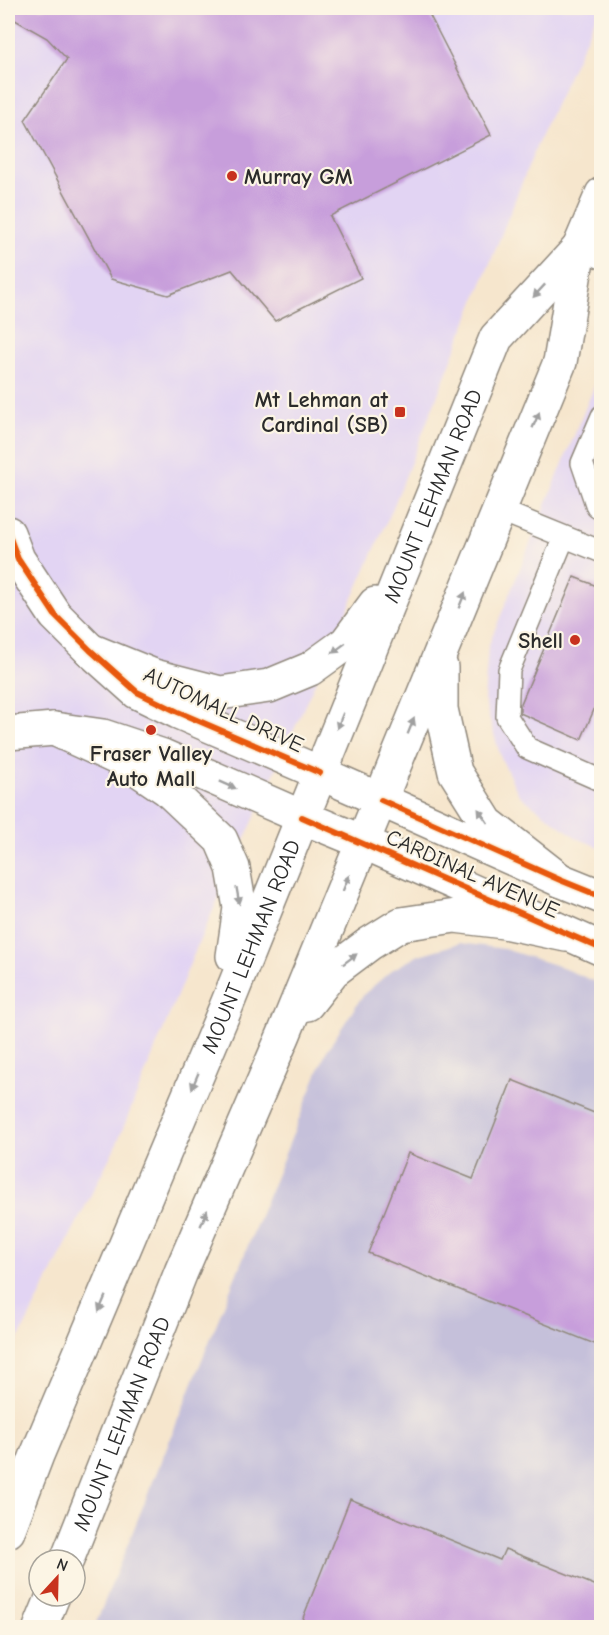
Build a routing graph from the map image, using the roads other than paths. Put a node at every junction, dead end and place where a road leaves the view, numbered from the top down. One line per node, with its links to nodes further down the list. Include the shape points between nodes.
1 (602, 194): 2 (main road, MOUNT LEHMAN ROAD)
2 (590, 253): 5 (main road, MOUNT LEHMAN ROAD, one-way to 2, via 560,362); 9 (main road, MOUNT LEHMAN ROAD, one-way to 9, via 496,338)
3 (602, 416): 4 (lane, via 582,463 597,507)
4 (602, 509)
5 (499, 510): 7 (lane); 11 (main road, MOUNT LEHMAN ROAD, one-way to 5)
6 (8, 533): 10 (main road, AUTOMALL DRIVE, via 18,559 55,615)
7 (564, 537): 8 (lane); 15 (lane, via 509,670 507,717 527,748)
8 (602, 552)
9 (401, 569): 10 (main road, one-way to 10, via 346,643 310,669 269,686 220,693 154,676); 14 (main road, MOUNT LEHMAN ROAD, one-way to 14)
10 (90, 650): 14 (main road, AUTOMALL DRIVE, via 137,692)
11 (441, 654): 16 (main road, MOUNT LEHMAN ROAD, one-way to 11); 19 (main road, one-way to 11, via 488,823 456,772 441,709)
12 (54, 729): 13 (main road); 17 (main road, one-way to 17, via 103,736 163,756); 23 (main road, one-way to 23, via 130,764 167,789 221,840 233,868 240,908)
13 (8, 733)
14 (320, 773): 16 (main road, AUTOMALL DRIVE); 17 (main road, MOUNT LEHMAN ROAD)
15 (602, 782)
16 (381, 800): 18 (main road, MOUNT LEHMAN ROAD); 19 (main road, CARDINAL AVENUE)
17 (302, 817): 18 (main road, CARDINAL AVENUE); 23 (main road, MOUNT LEHMAN ROAD)
18 (363, 842): 21 (main road, CARDINAL AVENUE); 24 (main road, MOUNT LEHMAN ROAD, one-way to 18)
19 (560, 880): 20 (main road, CARDINAL AVENUE)
20 (602, 897)
21 (566, 935): 22 (main road, CARDINAL AVENUE); 24 (main road, one-way to 21, via 333,971 401,924 455,916)
22 (602, 949)
23 (226, 1007): 25 (main road, MOUNT LEHMAN ROAD, one-way to 25)
24 (284, 1034): 26 (main road, MOUNT LEHMAN ROAD, one-way to 24, via 181,1272)
25 (8, 1531)
26 (72, 1548)
27 (48, 1608): 28 (main road)
28 (40, 1628)

